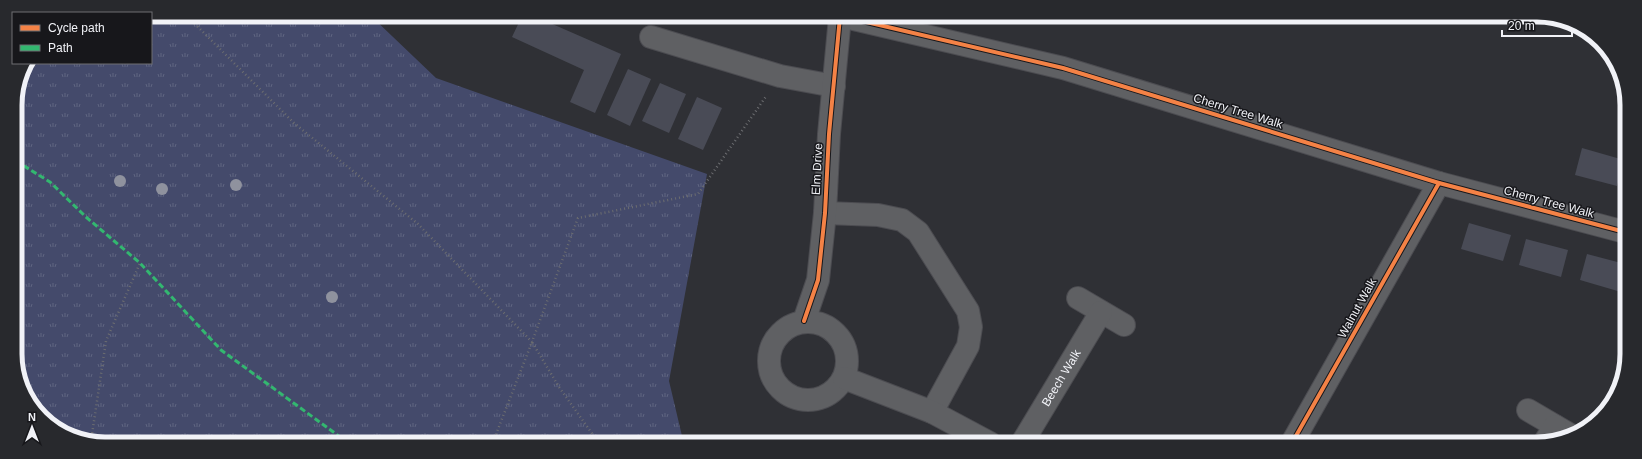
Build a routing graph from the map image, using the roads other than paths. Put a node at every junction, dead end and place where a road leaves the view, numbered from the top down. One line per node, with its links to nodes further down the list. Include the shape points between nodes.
1 (839, 22): 4 (street, Elm Drive)
2 (870, 22): 5 (street, Cherry Tree Walk, via 1063,68)
3 (651, 37): 4 (street, via 780,76)
4 (834, 86): 6 (street, Elm Drive)
5 (1439, 183): 7 (street, Cherry Tree Walk); 18 (street, Walnut Walk)
6 (825, 213): 10 (street, Elm Drive, via 818,280); 14 (street, via 878,215 902,220 918,232 968,311 971,327 968,346)
7 (1620, 231)
8 (1078, 298): 9 (street)
9 (1101, 312): 11 (street); 17 (street, Beech Walk)
10 (804, 321): 12 (street, via 826,325 842,339 848,361); 12 (street, via 780,332 769,350 770,374 781,391 804,401 830,395)
11 (1124, 325)
12 (844, 378): 14 (street)
13 (1528, 410): 15 (street)
14 (932, 412): 16 (street)
15 (1556, 434)
16 (979, 437)
17 (1026, 437)
18 (1295, 437)

